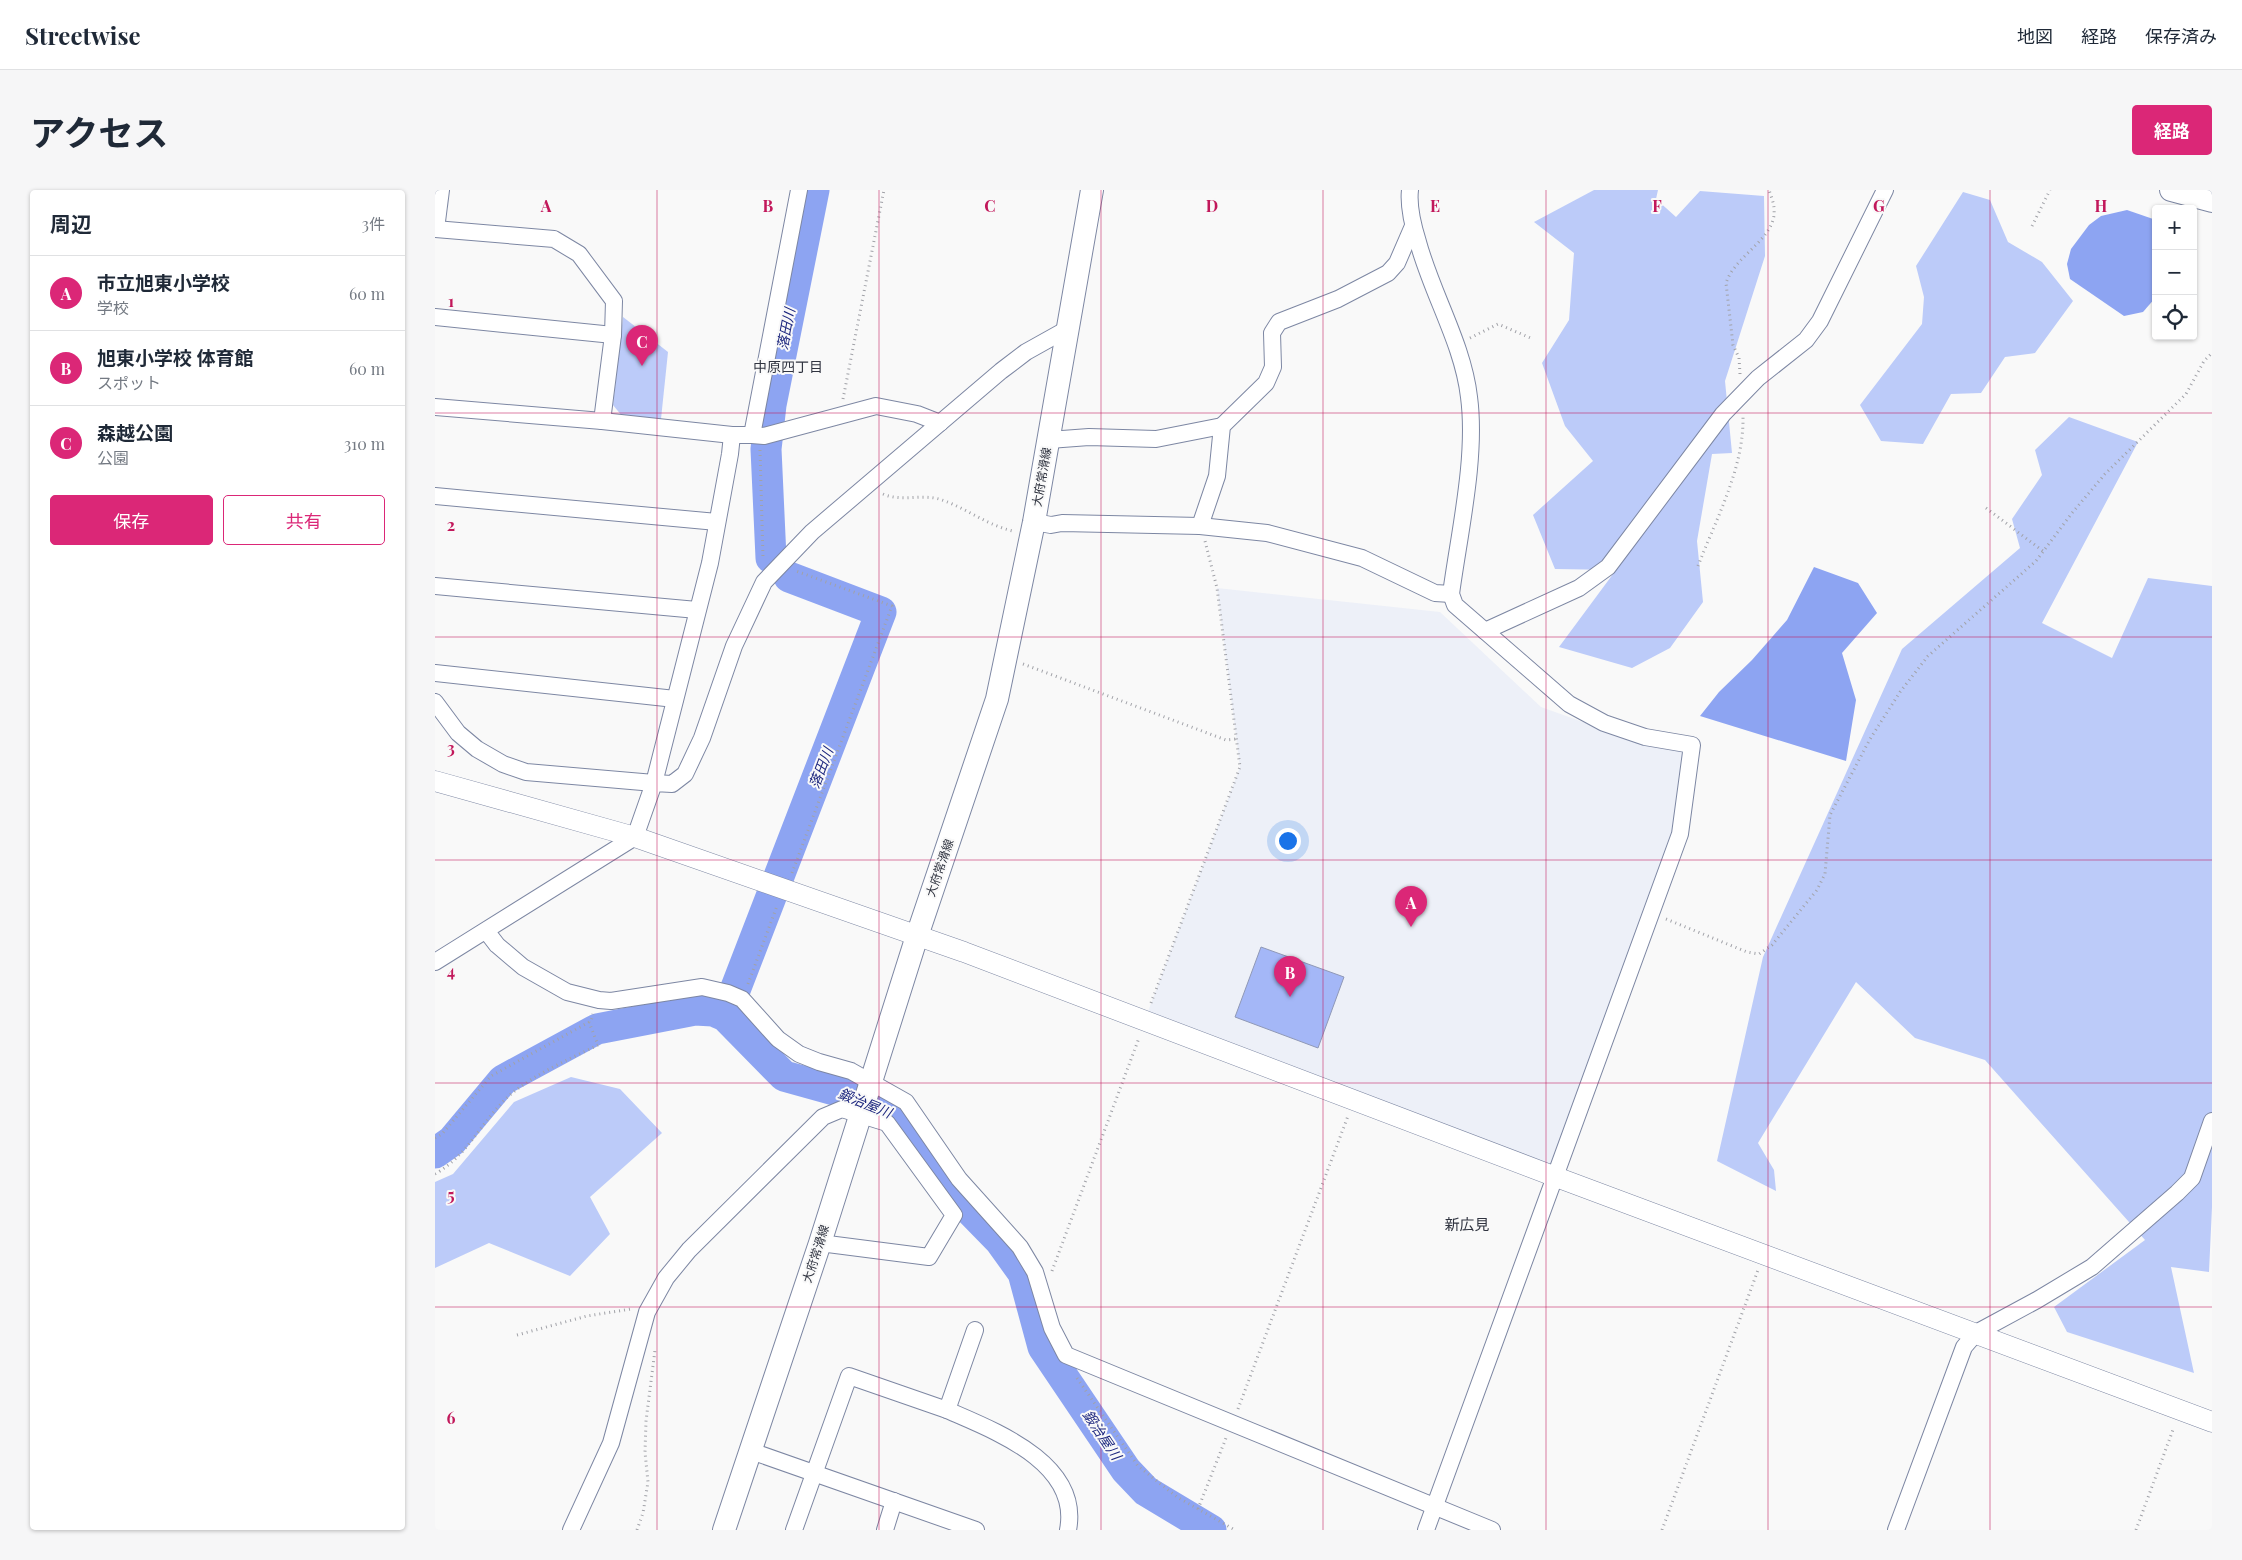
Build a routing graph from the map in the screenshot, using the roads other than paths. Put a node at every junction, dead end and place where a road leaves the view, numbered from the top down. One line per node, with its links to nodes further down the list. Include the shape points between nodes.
1 (441, 190): 9 (street)
2 (799, 190): 17 (street)
3 (1092, 190): 11 (main road, 大府常滑線)
4 (1410, 190): 8 (street)
5 (1885, 190): 27 (street, via 1820,321 1806,340 1758,378 1723,414 1608,566 1579,588)
6 (2171, 190): 7 (main road)
7 (2212, 201)
8 (1413, 226): 16 (street, via 1397,263 1388,273 1338,299 1279,322 1272,333 1273,367 1266,383); 25 (street, via 1456,346 1469,396 1471,441)
9 (435, 229): 12 (street, via 554,239 566,245 579,254 614,300)
10 (435, 317): 12 (street)
11 (1069, 328): 15 (street, via 1026,352); 19 (main road, 大府常滑線)
12 (613, 335): 14 (street)
13 (435, 407): 14 (street)
14 (602, 421): 18 (street)
15 (940, 423): 17 (street, via 917,414 876,406); 32 (street, via 812,532 764,582 734,646 702,738 685,774 673,784)
16 (1222, 426): 19 (street, via 1156,439 1089,437); 22 (street, via 1217,476)
17 (756, 435): 18 (street)
18 (732, 436): 21 (street)
19 (1049, 440): 23 (main road, 大府常滑線)
20 (435, 496): 21 (street)
21 (717, 522): 26 (street)
22 (1200, 526): 23 (street, via 1062,523); 25 (street, via 1267,533 1353,555 1435,593)
23 (1032, 528): 35 (main road, 大府常滑線, via 997,699)
24 (435, 586): 26 (street)
25 (1451, 594): 27 (street, via 1455,605)
26 (697, 610): 29 (street)
27 (1485, 631): 39 (street, via 1569,704 1587,714 1645,737 1692,745 1680,834)
28 (435, 673): 29 (street)
29 (675, 699): 32 (street)
30 (435, 702): 32 (street, via 458,732 477,749 503,764 526,772)
31 (435, 781): 33 (street)
32 (654, 783): 33 (street)
33 (635, 837): 34 (street); 35 (street)
34 (487, 932): 36 (street); 37 (street, via 523,967 567,992 611,1001 702,987 728,993 742,1000 778,1039 799,1054 851,1071)
35 (917, 936): 37 (main road, 大府常滑線); 39 (street)
36 (435, 962)
37 (865, 1099): 40 (main road, 大府常滑線); 40 (street, via 887,1123 954,1215 929,1257); 48 (street, via 906,1102 959,1179 1020,1247 1035,1272 1052,1328 1065,1355); 49 (street, via 823,1117 689,1250 666,1278 647,1312 611,1443)
38 (2212, 1121): 42 (street, via 2192,1178 2177,1193 2093,1267)
39 (1556, 1177): 42 (street); 48 (street)
40 (820, 1243): 45 (main road, 大府常滑線)
41 (975, 1330): 43 (street)
42 (1976, 1333): 44 (street); 57 (street, via 1964,1347)
43 (947, 1410): 46 (street, via 849,1376); 54 (street, via 994,1431 1041,1459 1065,1494 1069,1509)
44 (2212, 1422)
45 (751, 1451): 46 (street); 50 (main road, 大府常滑線)
46 (813, 1473): 47 (street); 51 (street)
47 (894, 1501): 52 (street); 53 (street)
48 (1435, 1507): 55 (street); 56 (street)
49 (571, 1530)
50 (724, 1530)
51 (794, 1530)
52 (885, 1530)
53 (976, 1530)
54 (1068, 1530)
55 (1426, 1530)
56 (1492, 1530)
57 (1896, 1530)

